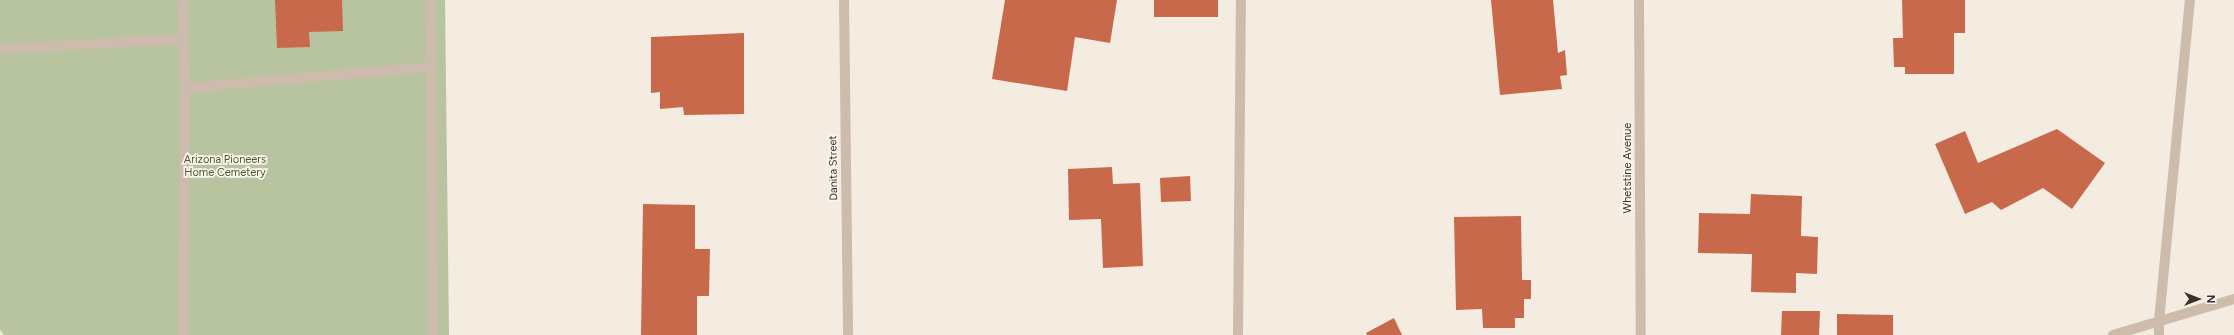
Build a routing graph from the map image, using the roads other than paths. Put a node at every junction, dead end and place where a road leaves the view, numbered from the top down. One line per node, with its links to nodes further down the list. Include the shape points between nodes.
1 (182, 0): 7 (street)
2 (430, 0): 9 (street)
3 (844, 0): 15 (street, Danita Street)
4 (1241, 0): 16 (street)
5 (1639, 0): 17 (street, Whetstine Avenue)
6 (2190, 0): 12 (street)
7 (182, 39): 8 (street); 10 (street)
8 (0, 49)
9 (430, 67): 10 (street); 14 (street)
10 (185, 88): 13 (street)
11 (2234, 300): 12 (street)
12 (2159, 321): 18 (street); 19 (street)
13 (183, 335)
14 (433, 335)
15 (848, 335)
16 (1238, 335)
17 (1641, 335)
18 (2113, 335)
19 (2159, 335)

